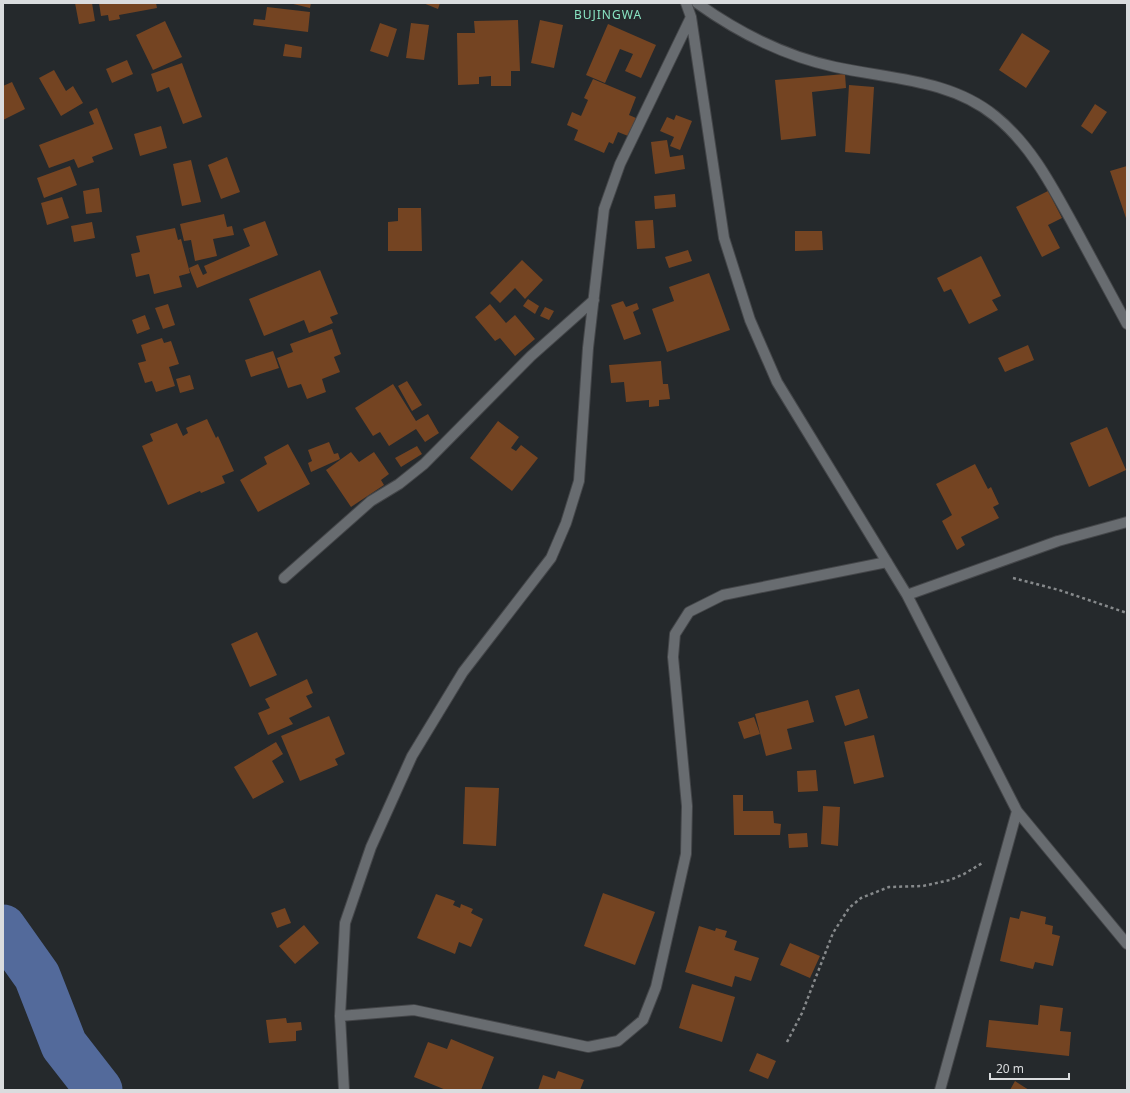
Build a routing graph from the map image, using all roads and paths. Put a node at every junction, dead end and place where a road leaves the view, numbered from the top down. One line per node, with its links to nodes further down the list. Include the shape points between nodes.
1 (686, 3): 3 (street)
2 (697, 3): 5 (street, via 727,24 767,46 835,67 911,80 954,93 975,102 995,116 1016,135 1042,167)
3 (691, 17): 4 (street, via 620,164 604,209); 7 (street, via 724,238 750,320 777,382)
4 (594, 300): 9 (street, via 531,356 424,464 399,484 371,501); 15 (street, via 588,348 579,481 566,524 552,558 463,672 412,756 371,847 345,923)
5 (1127, 324)
6 (1127, 522): 8 (street, via 1058,541)
7 (887, 562): 10 (street); 15 (street, via 723,595 689,612 675,634 673,657 688,806 686,854 656,988 643,1020 618,1041 588,1047 414,1010)
8 (982, 569): 10 (street); 11 (path, via 1059,590)
9 (284, 578)
10 (907, 595): 12 (street)
11 (1127, 613)
12 (1017, 811): 13 (street); 14 (street)
13 (1008, 844): 16 (path, via 964,874 923,886 890,887 861,898 849,908 833,934 802,1013); 18 (street)
14 (1127, 944)
15 (340, 1016): 17 (street)
16 (787, 1042)
17 (344, 1090)
18 (940, 1090)

